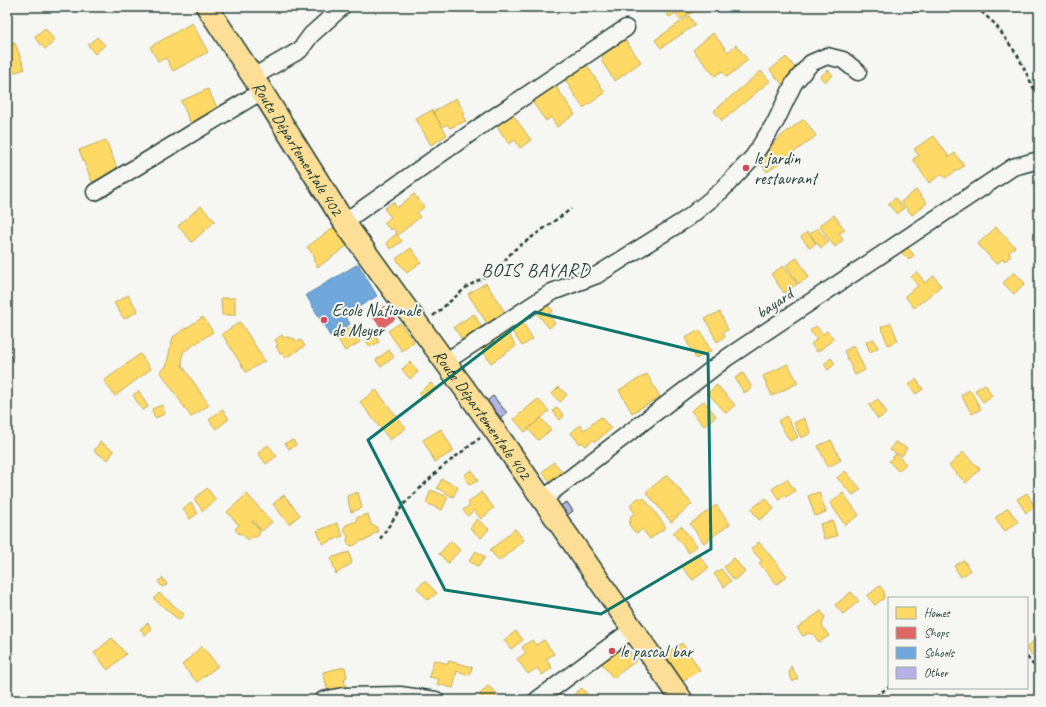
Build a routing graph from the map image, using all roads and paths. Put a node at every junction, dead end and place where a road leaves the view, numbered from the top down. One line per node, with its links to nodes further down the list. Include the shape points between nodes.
1 (207, 7): 6 (main road, Route Départementale 402)
2 (342, 7): 6 (street, via 300,50)
3 (976, 7): 7 (path, via 995,24 1018,56)
4 (626, 28): 11 (street)
5 (858, 72): 13 (street, via 843,60 827,56 811,64 794,83 776,121 753,158 721,191 688,218 597,275 552,292)
6 (258, 84): 9 (street); 11 (main road, Route Départementale 402)
7 (1039, 99)
8 (1039, 160): 15 (street, bayard, via 1013,168 728,357)
9 (95, 192)
10 (571, 209): 12 (path, via 514,250 494,272 468,286)
11 (344, 222): 12 (main road, Route Départementale 402)
12 (420, 328): 13 (main road, Route Départementale 402)
13 (445, 362): 14 (main road, Route Départementale 402)
14 (493, 428): 15 (main road, Route Départementale 402); 16 (path, via 441,468 402,505)
15 (544, 500): 17 (main road, Route Départementale 402)
16 (380, 539)
17 (633, 629): 23 (street); 24 (main road, Route Départementale 402)
18 (1028, 658): 19 (path)
19 (1039, 672)
20 (888, 688): 25 (path)
21 (323, 700): 22 (street, via 343,696 400,695)
22 (436, 700)
23 (537, 700)
24 (682, 700)
25 (870, 700)

